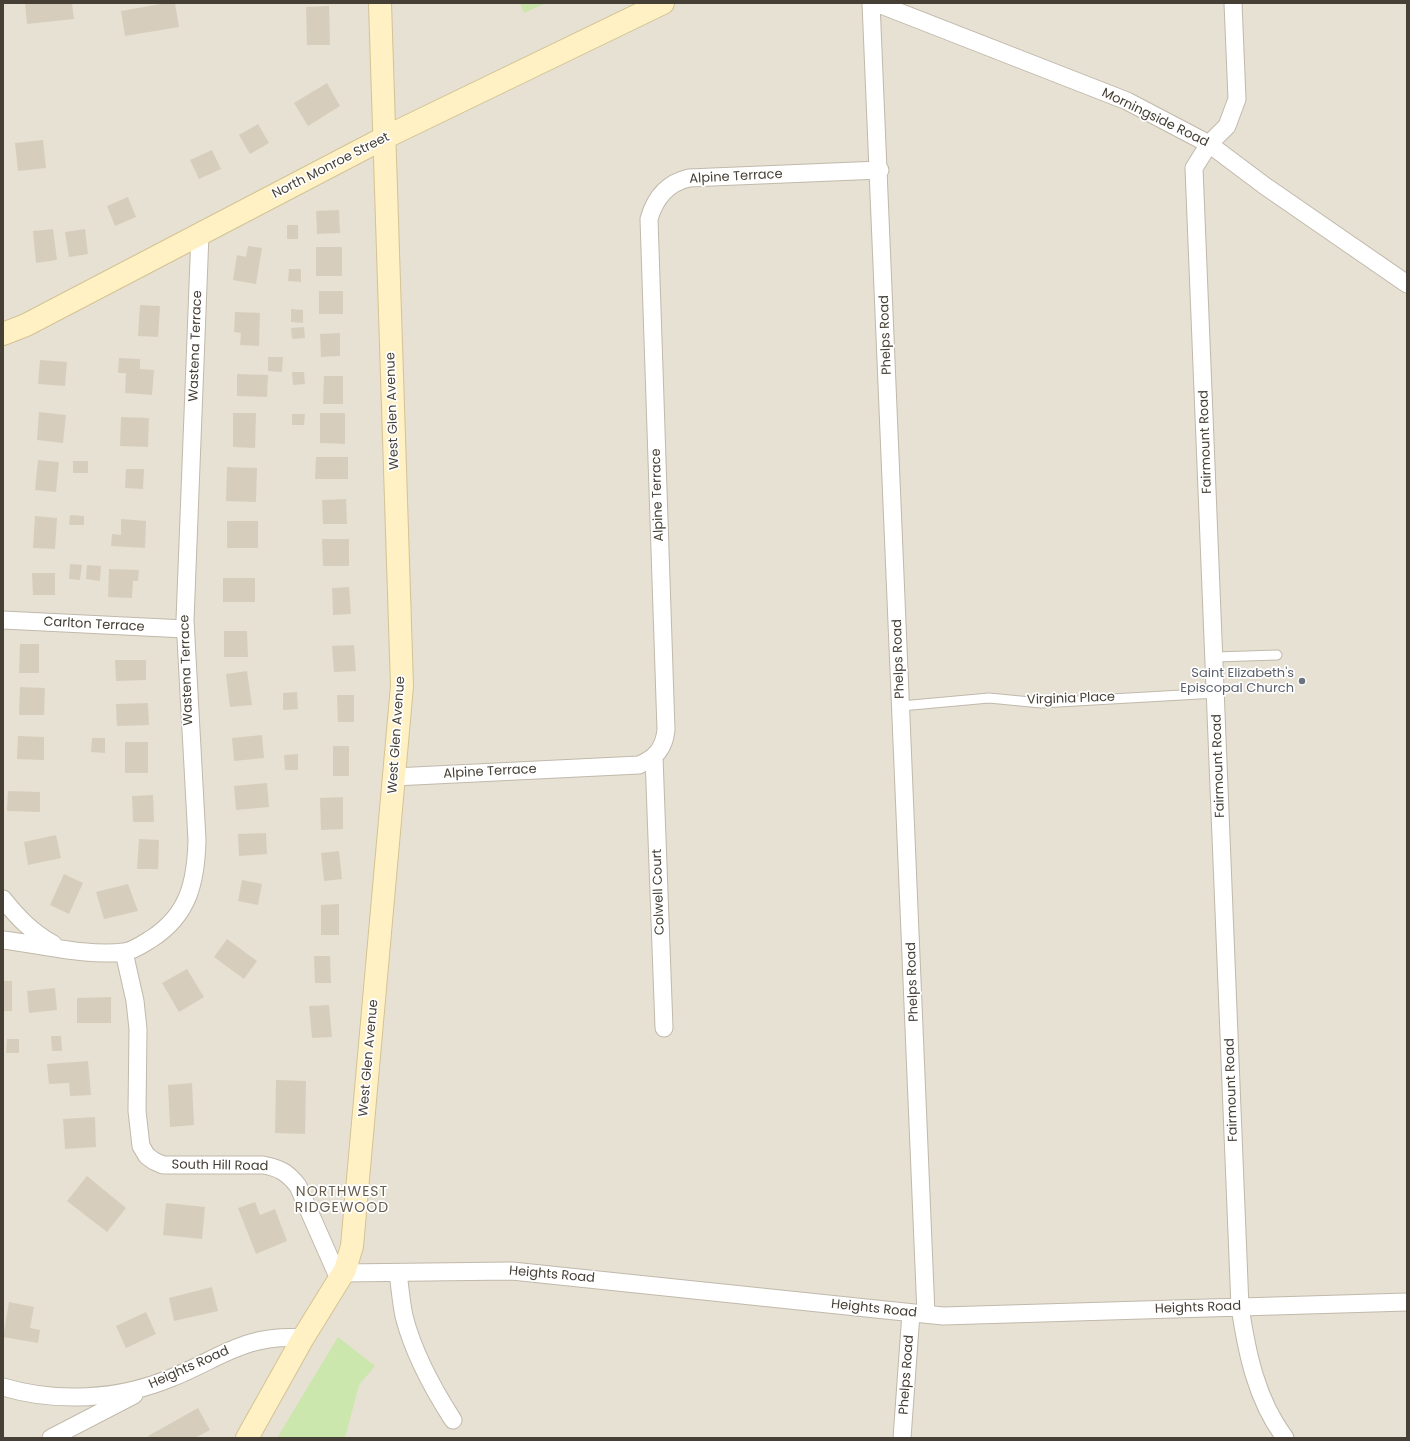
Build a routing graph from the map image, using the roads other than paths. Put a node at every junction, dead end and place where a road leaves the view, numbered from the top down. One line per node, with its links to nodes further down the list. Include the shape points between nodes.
1 (380, 3): 6 (street, West Glen Avenue)
2 (663, 3): 6 (street, North Monroe Street)
3 (872, 3): 8 (street, Phelps Road)
4 (876, 3): 7 (street, Morningside Road, via 1127,101)
5 (1233, 3): 7 (street, Fairmount Road, via 1237,100 1227,126)
6 (384, 138): 9 (street, North Monroe Street); 19 (street, West Glen Avenue, via 402,686)
7 (1209, 144): 10 (street, Morningside Road); 15 (street, Fairmount Road, via 1194,168)
8 (880, 170): 17 (street, Phelps Road); 18 (street, Alpine Terrace, via 689,178 671,185 653,206 649,219 666,730 661,749)
9 (200, 234): 11 (street, North Monroe Street, via 26,325); 13 (street, Wastena Terrace)
10 (1407, 284)
11 (3, 334)
12 (3, 620): 13 (street, Carlton Terrace)
13 (185, 629): 23 (street, Wastena Terrace, via 197,840 196,868 184,904 172,921 140,946)
14 (1277, 655): 15 (lane)
15 (1215, 657): 16 (street, Fairmount Road)
16 (1217, 693): 17 (lane, Virginia Place, via 1041,703 989,698); 28 (street, Fairmount Road)
17 (902, 706): 29 (street, Phelps Road)
18 (654, 757): 19 (street, Alpine Terrace, via 639,765); 24 (street, Colwell Court)
19 (394, 777): 26 (street, West Glen Avenue, via 352,1246)
20 (3, 899): 22 (street, via 16,916 32,930)
21 (3, 940): 22 (street, Wastena Terrace)
22 (62, 948): 23 (street, Wastena Terrace)
23 (124, 952): 26 (street, South Hill Road, via 136,1001 137,1111 141,1146 147,1156 163,1165 263,1165 289,1174 298,1186)
24 (664, 1028)
25 (398, 1273): 26 (street, Heights Road); 29 (street, Heights Road, via 512,1271); 33 (street, via 404,1316 413,1343)
26 (341, 1276): 30 (street, West Glen Avenue)
27 (1407, 1302): 28 (street, Heights Road)
28 (1240, 1307): 29 (street, Heights Road, via 943,1316); 37 (street, Fairmount Road, via 1255,1378 1266,1406)
29 (919, 1314): 36 (street, Phelps Road)
30 (303, 1338): 31 (street, Heights Road, via 263,1339 238,1346); 35 (street, West Glen Avenue)
31 (156, 1384): 32 (street, Heights Road, via 126,1392 65,1397); 34 (street)
32 (3, 1387)
33 (454, 1420)
34 (51, 1438)
35 (246, 1438)
36 (902, 1438)
37 (1285, 1438)

